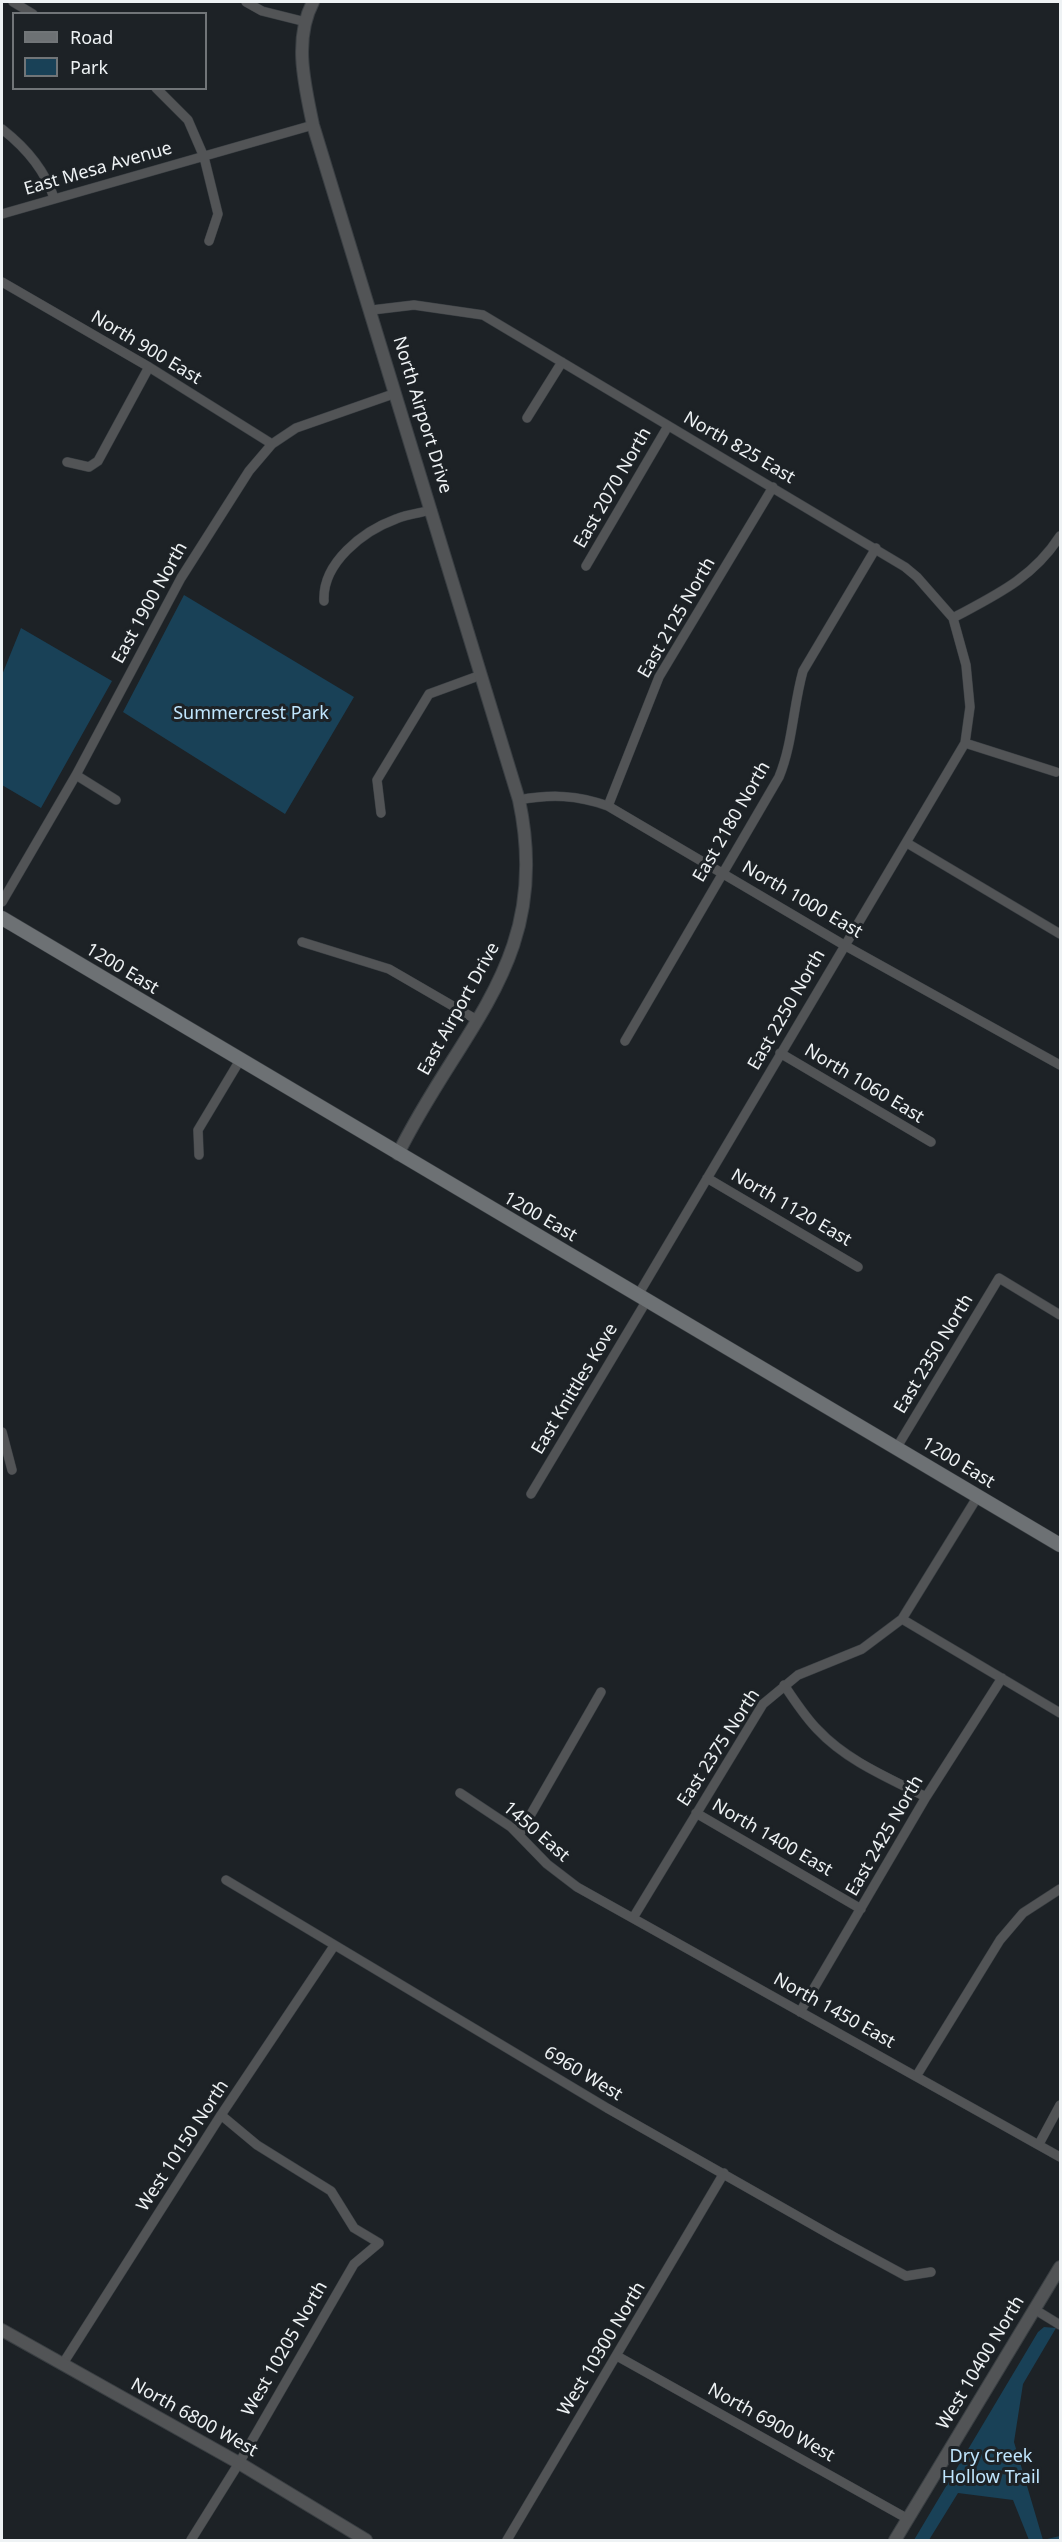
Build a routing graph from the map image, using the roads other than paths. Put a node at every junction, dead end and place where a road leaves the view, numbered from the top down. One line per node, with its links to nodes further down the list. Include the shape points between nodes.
1 (13, 2): 4 (street)
2 (246, 2): 5 (street, via 262,11)
3 (313, 2): 5 (street)
4 (30, 12)
5 (306, 22): 7 (street, North Airport Drive, via 303,79)
6 (158, 90): 9 (street, via 189,120)
7 (313, 125): 9 (street, East Mesa Avenue); 14 (street, North Airport Drive)
8 (2, 129): 10 (street, via 31,156)
9 (204, 157): 10 (street, East Mesa Avenue); 12 (street, via 218,214)
10 (54, 198): 11 (street, East Mesa Avenue)
11 (2, 214)
12 (209, 241)
13 (2, 282): 16 (street, North 900 East)
14 (372, 310): 15 (street, North 825 East, via 414,305 483,315); 17 (street, North Airport Drive)
15 (562, 362): 18 (street); 19 (street, North 825 East)
16 (149, 367): 20 (street, North 900 East); 21 (street, via 98,461 89,467)
17 (396, 393): 20 (street, East 1900 North, via 311,421); 23 (street, North Airport Drive)
18 (527, 418)
19 (668, 426): 22 (street, North 825 East); 26 (street, East 2070 North)
20 (272, 444): 32 (street, East 1900 North, via 249,471 181,578)
21 (67, 462)
22 (773, 487): 25 (street, North 825 East); 35 (street, East 2125 North, via 659,677)
23 (432, 510): 27 (street, via 395,519 352,546 323,585); 29 (street, North Airport Drive)
24 (1060, 536): 28 (street, via 1050,552 1015,585)
25 (876, 548): 28 (street, North 825 East, via 917,577); 38 (street, East 2180 North, via 803,671 786,760)
26 (586, 566)
27 (324, 601)
28 (953, 618): 30 (street, North 825 East, via 966,665 970,707)
29 (481, 675): 34 (street, North Airport Drive); 36 (street, via 429,694 377,780)
30 (965, 743): 31 (street); 37 (street, East 2250 North)
31 (1056, 772)
32 (76, 775): 33 (street); 39 (street, East 1900 North)
33 (116, 800)
34 (519, 800): 35 (street, North 1000 East, via 559,795 583,797); 44 (street, East Airport Drive, via 527,850 526,897 508,963)
35 (608, 806): 38 (street, North 1000 East)
36 (381, 813)
37 (907, 843): 41 (street); 43 (street, East 2250 North)
38 (722, 872): 43 (street, North 1000 East); 45 (street, East 2180 North)
39 (2, 902)
40 (2, 918): 47 (main road, 1200 East)
41 (1060, 934)
42 (302, 942): 44 (street, via 390,969)
43 (844, 945): 46 (street, East 2250 North); 48 (street, North 1000 East)
44 (477, 1020): 50 (street, East Airport Drive)
45 (625, 1041)
46 (780, 1053): 49 (street, North 1060 East); 52 (street, East 2250 North)
47 (240, 1060): 50 (main road, 1200 East); 51 (street, via 198,1130)
48 (1060, 1065)
49 (931, 1142)
50 (398, 1154): 54 (main road, 1200 East)
51 (200, 1155)
52 (707, 1178): 53 (street, North 1120 East); 54 (street, East 2250 North)
53 (858, 1267)
54 (642, 1298): 57 (main road, 1200 East); 59 (street, East Knittles Kove)
55 (1060, 1315): 57 (street, East 2350 North, via 999,1278)
56 (2, 1432): 58 (street)
57 (897, 1448): 60 (main road, 1200 East)
58 (12, 1470)
59 (531, 1494)
60 (978, 1496): 61 (main road, 1200 East); 62 (street, East 2375 North)
61 (1060, 1545)
62 (902, 1619): 63 (street); 64 (street, East 2375 North, via 862,1649 812,1668)
63 (1002, 1678): 66 (street); 68 (street, East 2425 North)
64 (784, 1685): 68 (street, via 804,1714 834,1745); 69 (street, East 2375 North, via 763,1704)
65 (601, 1692): 70 (street)
66 (1060, 1713)
67 (460, 1793): 70 (street, 1450 East)
68 (926, 1797): 74 (street, East 2425 North)
69 (696, 1813): 74 (street, North 1400 East); 75 (street, East 2375 North)
70 (519, 1835): 73 (street, 1450 East, via 559,1874)
71 (226, 1880): 76 (street, 6960 West)
72 (1060, 1889): 78 (street, via 1023,1913 1000,1940)
73 (592, 1895): 75 (street, North 1450 East)
74 (861, 1910): 77 (street, East 2425 North)
75 (633, 1918): 77 (street, North 1450 East)
76 (334, 1946): 80 (street, West 10150 North); 83 (street, 6960 West)
77 (800, 2012): 78 (street, North 1450 East)
78 (917, 2075): 81 (street, North 1450 East)
79 (1060, 2105): 81 (street)
80 (221, 2115): 90 (street, West 10150 North); 91 (street, West 10205 North, via 257,2145 331,2191 354,2228 379,2242 354,2264)
81 (1039, 2144): 82 (street, North 1450 East)
82 (1060, 2157)
83 (724, 2173): 85 (street, 6960 West, via 906,2276); 89 (street, West 10300 North)
84 (1060, 2266): 86 (street, West 10400 North)
85 (931, 2272)
86 (1034, 2309): 87 (street); 92 (street, West 10400 North)
87 (1060, 2325)
88 (4, 2335): 90 (street, North 6800 West)
89 (617, 2355): 92 (street, North 6900 West); 95 (street, West 10300 North)
90 (62, 2365): 91 (street, North 6800 West)
91 (239, 2463): 93 (street, North 6800 West); 94 (street, West 10205 North)
92 (909, 2518): 96 (street, West 10400 North)
93 (362, 2539)
94 (190, 2541)
95 (507, 2541)
96 (895, 2541)

